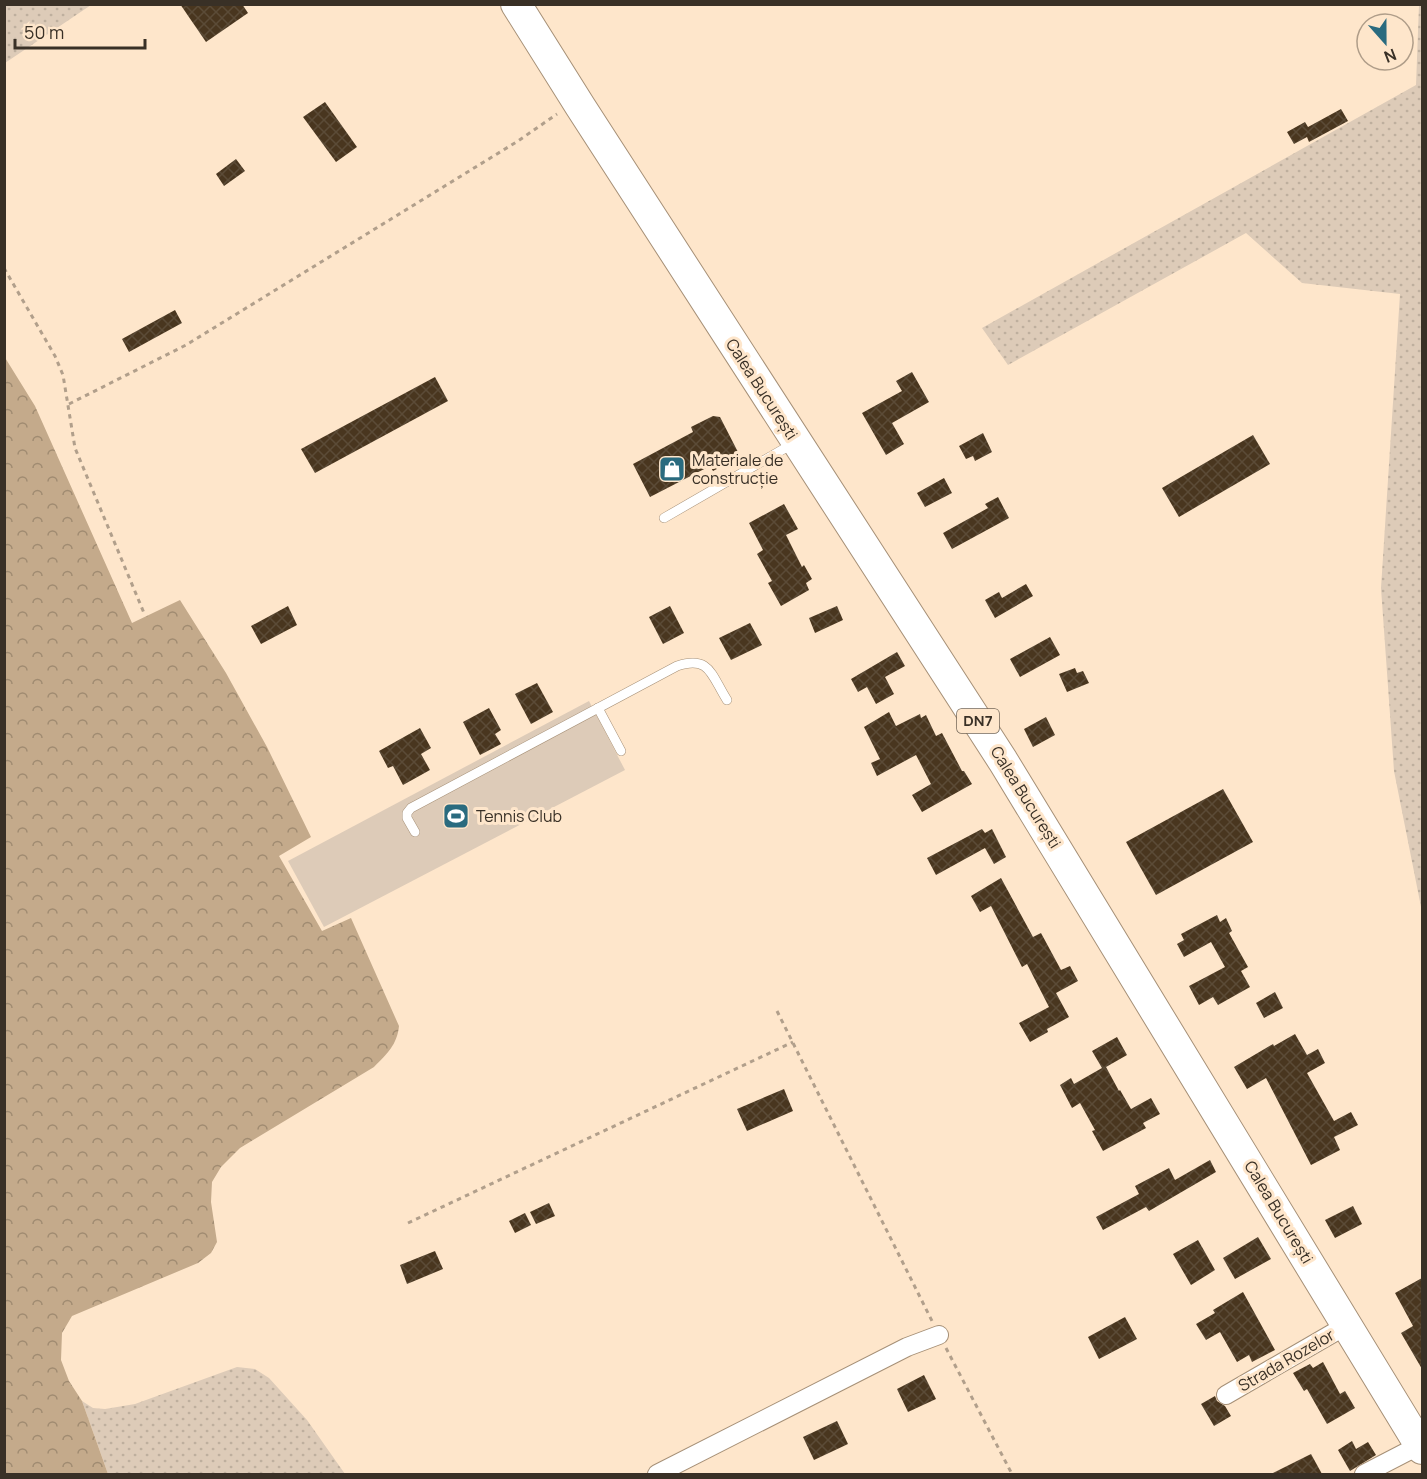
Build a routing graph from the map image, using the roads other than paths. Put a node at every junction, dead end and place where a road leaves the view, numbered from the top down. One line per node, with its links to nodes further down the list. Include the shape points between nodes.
1 (516, 4): 2 (highway, Calea București / DN7)
2 (796, 441): 3 (lane); 8 (highway, Calea București / DN7, via 1050,835)
3 (664, 518)
4 (727, 700): 5 (lane, via 704,664 697,662 676,666)
5 (598, 708): 6 (lane); 7 (lane, via 411,807 406,813)
6 (621, 752)
7 (415, 832)
8 (1347, 1325): 10 (street, Strada Rozelor); 11 (highway, Calea București / DN7)
9 (939, 1335): 12 (street, via 907,1347)
10 (1226, 1395)
11 (1421, 1447): 13 (street)
12 (657, 1474)
13 (1364, 1474)

